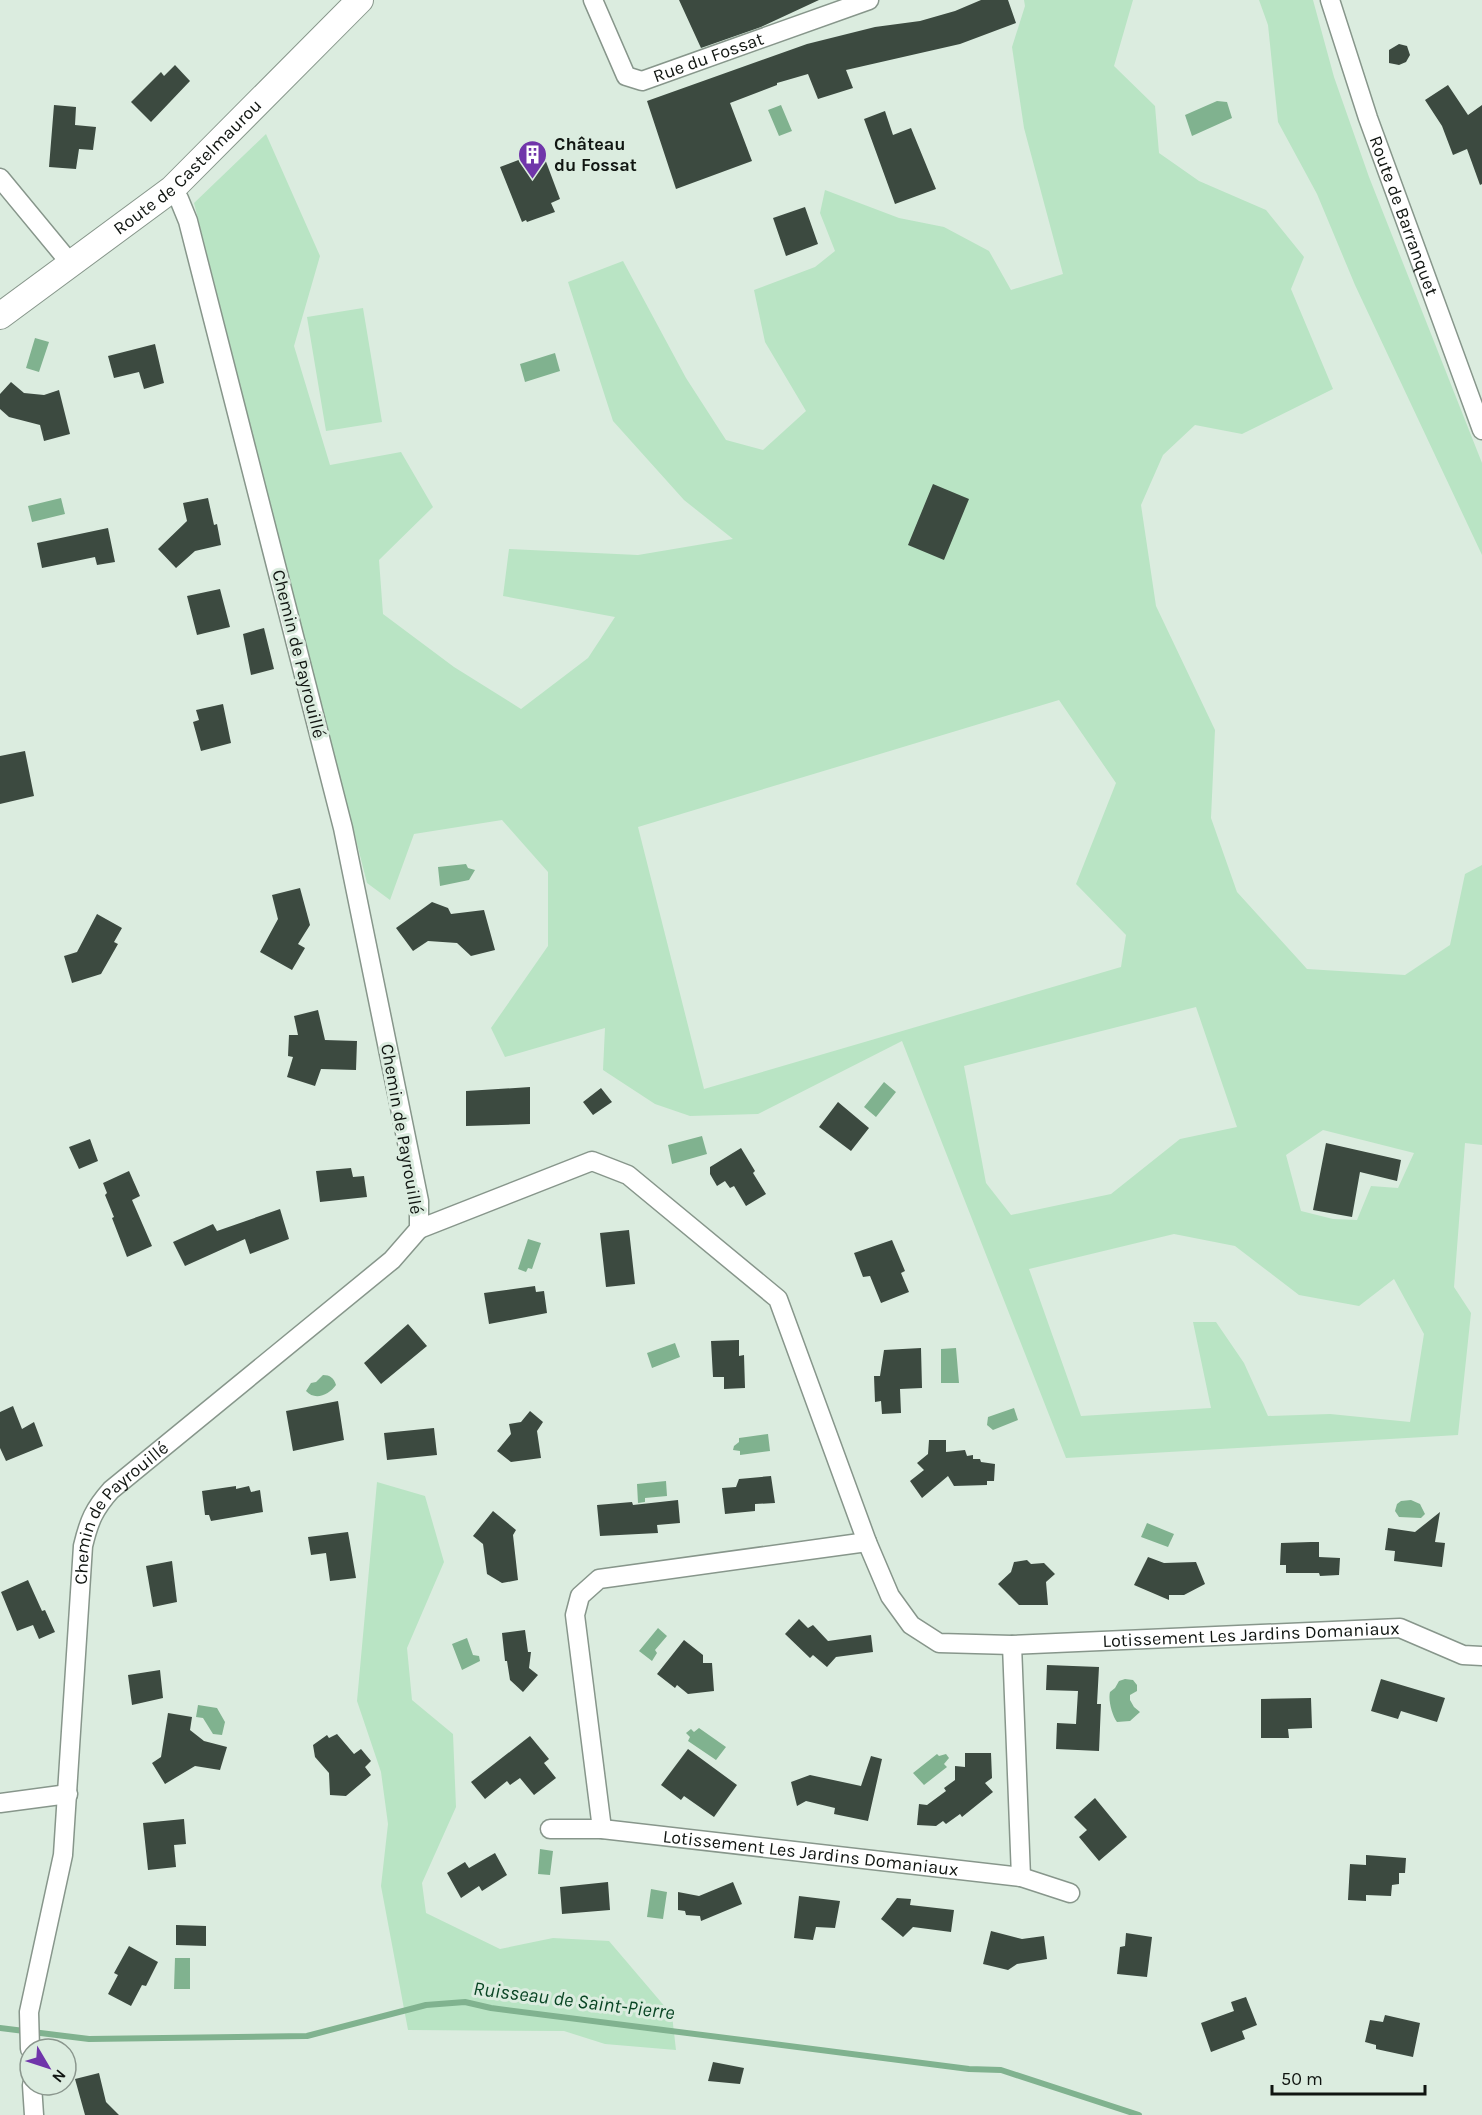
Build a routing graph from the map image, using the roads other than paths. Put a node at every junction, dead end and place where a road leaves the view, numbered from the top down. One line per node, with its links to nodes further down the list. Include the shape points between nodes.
1 (360, 0): 6 (street, Route de Castelmaurou)
2 (593, 0): 3 (street, Rue du Fossat, via 626,76 642,81)
3 (869, 0)
4 (1329, 0): 9 (street, Route de Barranquet)
5 (0, 178): 7 (street)
6 (172, 189): 7 (street, Route de Castelmaurou); 10 (street, Chemin de Payrouillé, via 188,221 343,828 419,1201)
7 (71, 264): 8 (street, Route de Castelmaurou)
8 (0, 316)
9 (1482, 430)
10 (419, 1229): 11 (street, Lotissement Les Jardins Domaniaux, via 592,1161 628,1175 778,1299); 14 (street, Chemin de Payrouillé, via 392,1260 97,1505 82,1546)
11 (867, 1542): 12 (street, Lotissement Les Jardins Domaniaux, via 890,1596 911,1624 939,1643); 17 (street, via 599,1579 580,1596 575,1615)
12 (1012, 1645): 13 (street, Lotissement Les Jardins Domaniaux, via 1400,1628 1463,1655); 18 (street)
13 (1482, 1656)
14 (68, 1794): 15 (street); 20 (street, Chemin de Payrouillé, via 63,1855 29,2012)
15 (0, 1803)
16 (550, 1829): 17 (street, Lotissement Les Jardins Domaniaux)
17 (602, 1829): 18 (street, Lotissement Les Jardins Domaniaux)
18 (1021, 1877): 19 (street, Lotissement Les Jardins Domaniaux)
19 (1070, 1893)
20 (30, 2037)
21 (33, 2097): 22 (street)
22 (34, 2115)

